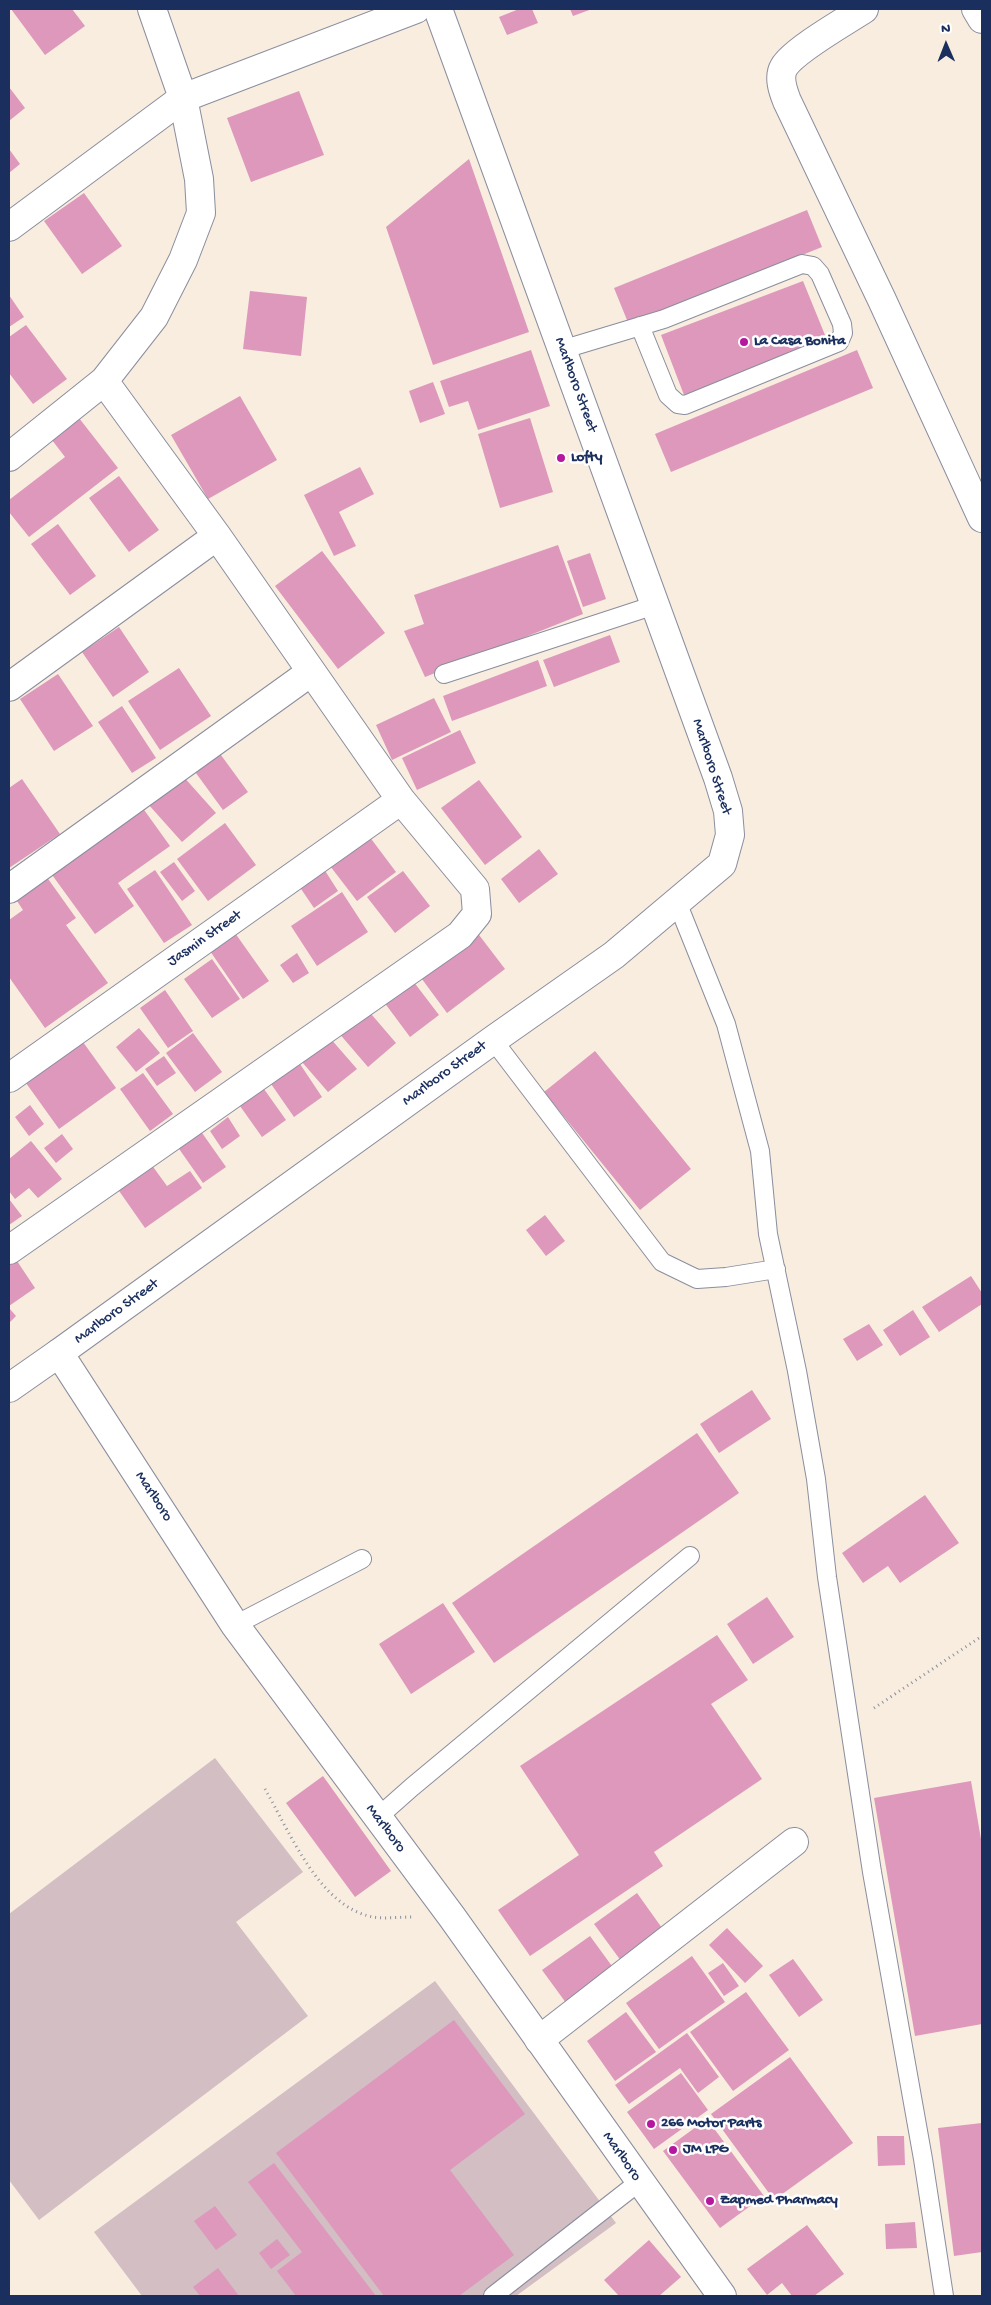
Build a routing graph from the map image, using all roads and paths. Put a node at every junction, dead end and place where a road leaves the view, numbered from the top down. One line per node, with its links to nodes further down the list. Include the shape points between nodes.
1 (152, 9): 7 (street)
2 (416, 9): 7 (street)
3 (438, 9): 10 (street, Marlboro Street)
4 (864, 9): 13 (street, via 797,53 784,67 781,85)
5 (976, 9): 6 (street)
6 (982, 19)
7 (183, 98): 8 (street); 11 (street, via 199,179 201,213 183,260 154,317)
8 (9, 227)
9 (640, 326): 9 (lane, via 802,264 813,266 820,274 843,332 839,342 685,405 678,404 668,395); 10 (lane)
10 (561, 350): 15 (street, Marlboro Street)
11 (104, 381): 12 (street); 14 (street)
12 (9, 457)
13 (982, 518)
14 (217, 536): 16 (street); 18 (street)
15 (655, 605): 17 (lane); 21 (street, Marlboro Street, via 728,810 730,835 722,864)
16 (310, 672): 19 (street); 20 (street)
17 (444, 674)
18 (9, 687)
19 (401, 800): 23 (street, Jasmin Street); 24 (street, via 474,889 477,914 460,935)
20 (9, 890)
21 (677, 902): 22 (street, Marlboro Street, via 614,955); 25 (lane, via 726,1024 748,1103 760,1150 768,1234)
22 (492, 1040): 25 (lane, via 662,1262 697,1279 726,1278); 26 (street, Marlboro Street)
23 (9, 1078)
24 (9, 1250)
25 (776, 1269): 32 (lane, via 816,1479 827,1577)
26 (59, 1353): 27 (street, Marlboro Street); 30 (street, Marlboro)
27 (9, 1388)
28 (690, 1556): 34 (lane)
29 (362, 1559): 30 (lane)
30 (235, 1625): 34 (street, Marlboro)
31 (982, 1636): 32 (path)
32 (850, 1724): 41 (lane)
33 (265, 1789): 36 (path, via 319,1882 346,1907 373,1917)
34 (377, 1818): 36 (street, Marlboro)
35 (794, 1842): 37 (street)
36 (452, 1918): 37 (street, Marlboro)
37 (539, 2040): 38 (street, Marlboro)
38 (638, 2182): 39 (lane); 40 (street, Marlboro)
39 (493, 2296)
40 (722, 2296)
41 (944, 2296)

